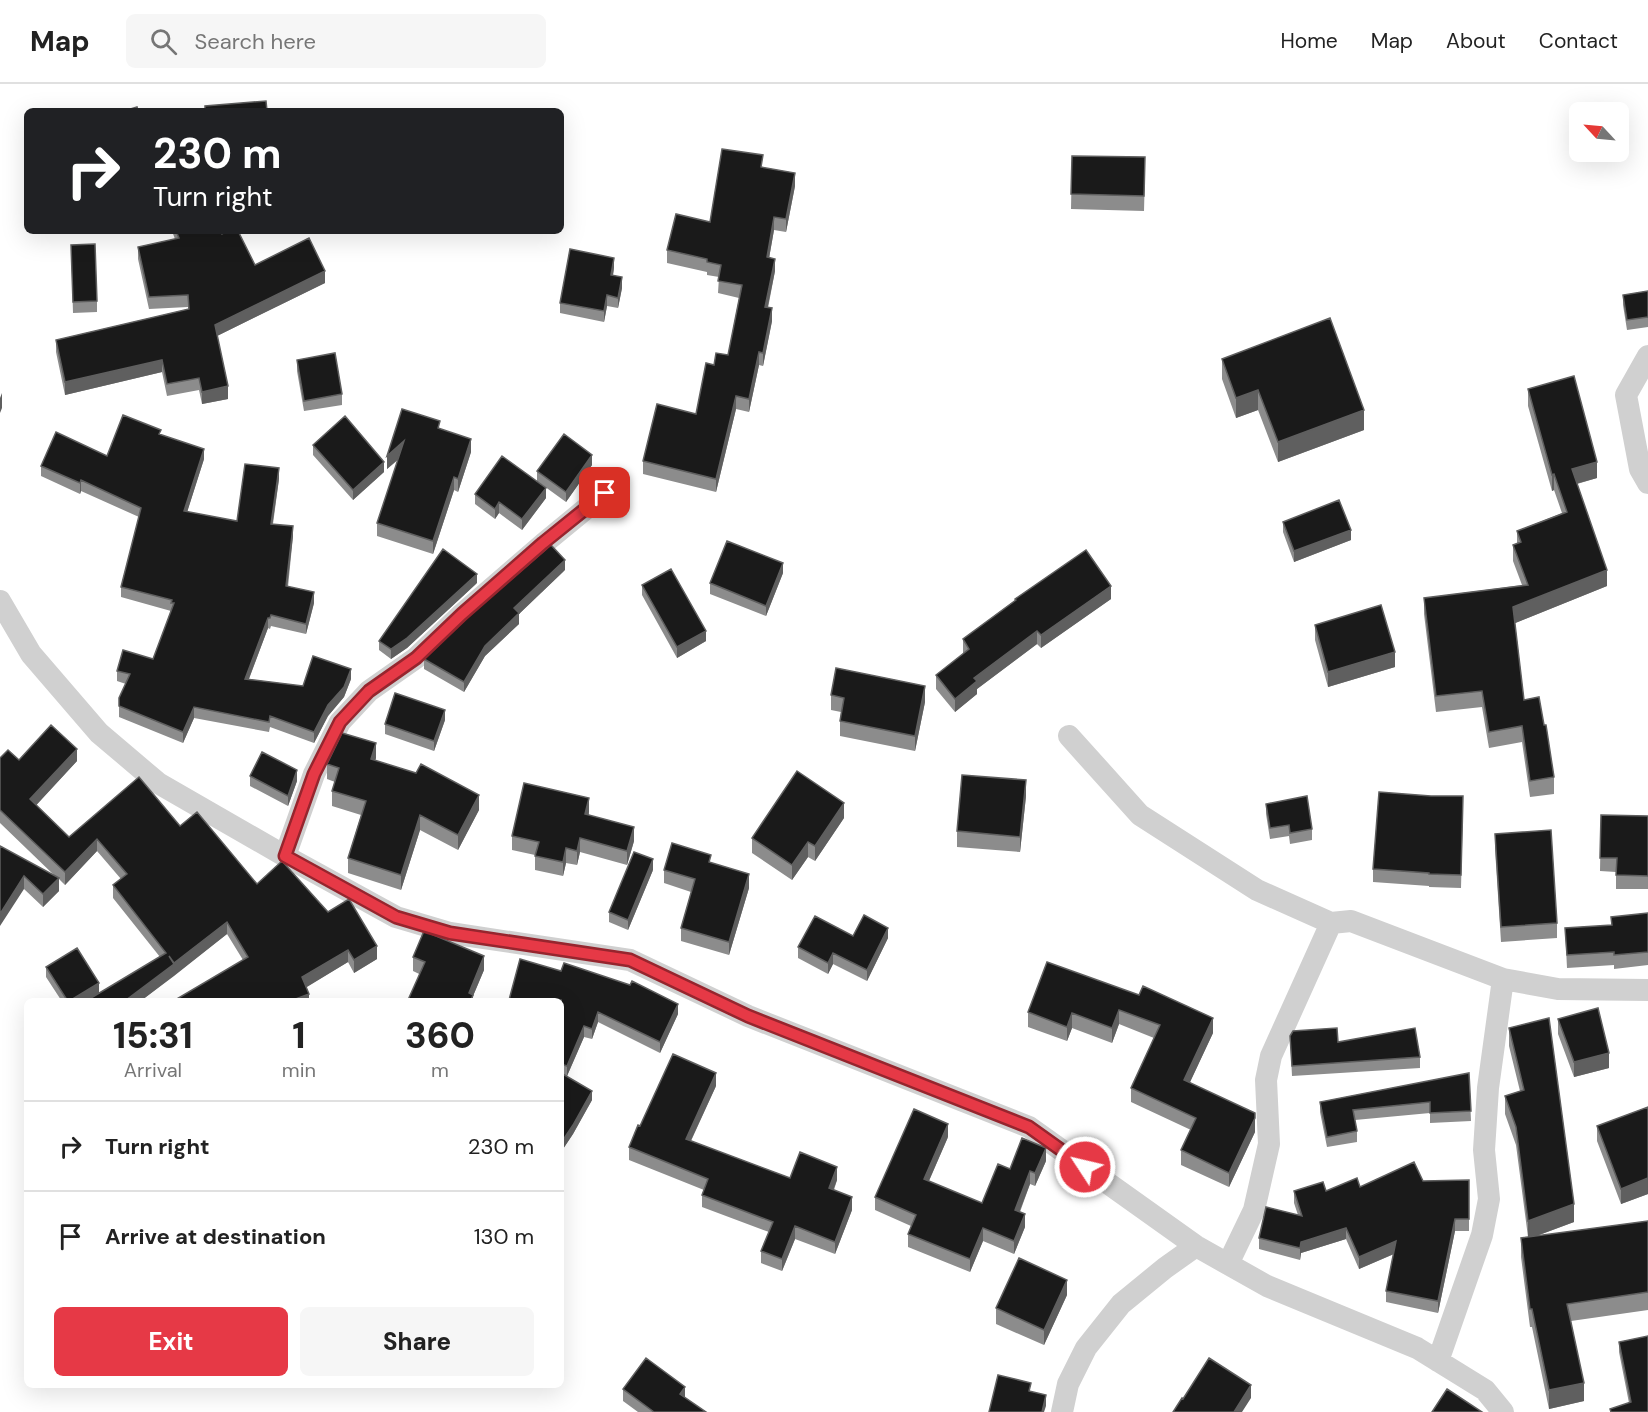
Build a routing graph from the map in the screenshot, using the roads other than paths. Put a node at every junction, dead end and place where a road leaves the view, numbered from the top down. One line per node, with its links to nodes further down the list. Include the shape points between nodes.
1 (1648, 356): 2 (street, via 1626,395 1640,469)
2 (1648, 483)
3 (605, 493): 6 (street, via 543,543 416,658 369,691 340,722 314,774)
4 (0, 602): 6 (street, via 31,654 99,733 158,783)
5 (1069, 736): 7 (street, via 1140,815 1257,890)
6 (285, 856): 10 (street, via 396,917 450,933 630,960 748,1016 1029,1127)
7 (1331, 923): 8 (street, via 1352,921); 11 (street, via 1271,1056 1266,1080 1269,1144 1254,1210)
8 (1503, 979): 9 (street, via 1558,989); 12 (street, via 1488,1088 1484,1150 1488,1199 1482,1235)
9 (1648, 990)
10 (1196, 1246): 11 (street); 13 (street, via 1121,1304 1086,1348 1068,1384)
11 (1228, 1264): 12 (street, via 1267,1286 1417,1348)
12 (1438, 1361): 14 (street, via 1485,1390)
13 (1062, 1412)
14 (1503, 1412)

